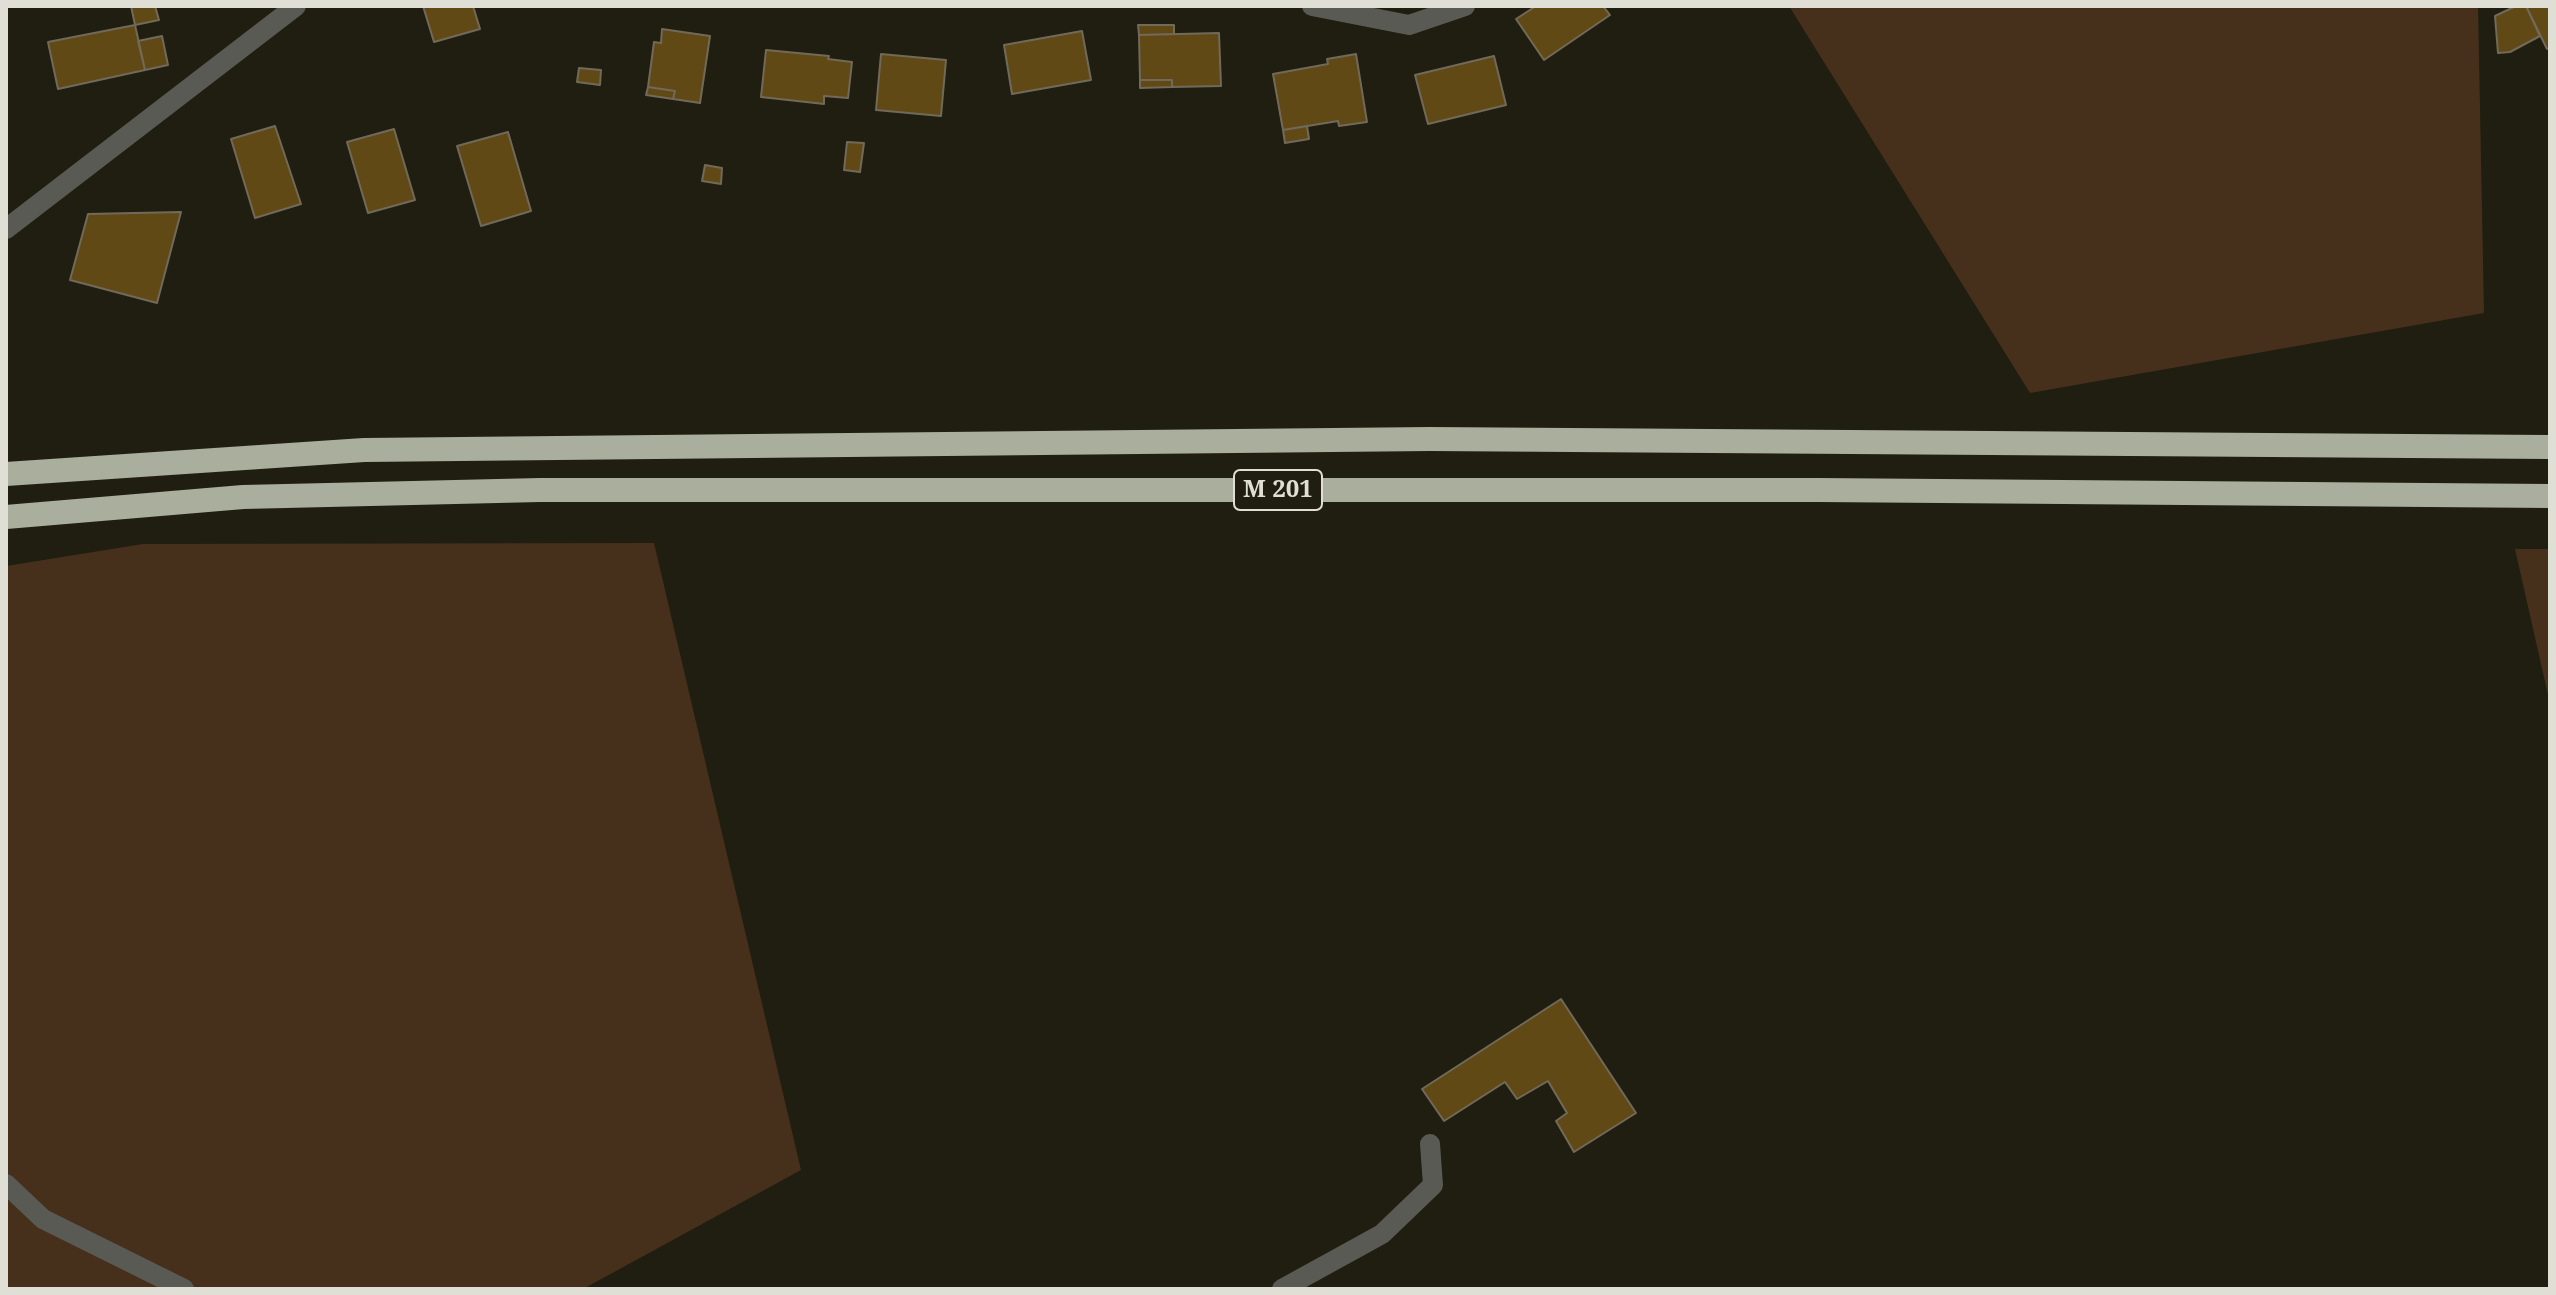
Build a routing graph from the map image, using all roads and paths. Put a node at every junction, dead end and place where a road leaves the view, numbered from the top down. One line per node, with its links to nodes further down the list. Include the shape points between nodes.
1 (296, 6): 4 (street)
2 (1312, 6): 3 (street, via 1409,25)
3 (1465, 6)
4 (6, 229)
5 (2550, 447): 6 (highway, M 201, via 1398,439 364,450)
6 (6, 474)
7 (2550, 496): 8 (highway, M 201, via 540,490 243,497)
8 (6, 517)
9 (1430, 1144): 12 (street, via 1433,1185 1382,1234)
10 (6, 1184): 11 (street, via 43,1219)
11 (184, 1289)
12 (1282, 1289)

